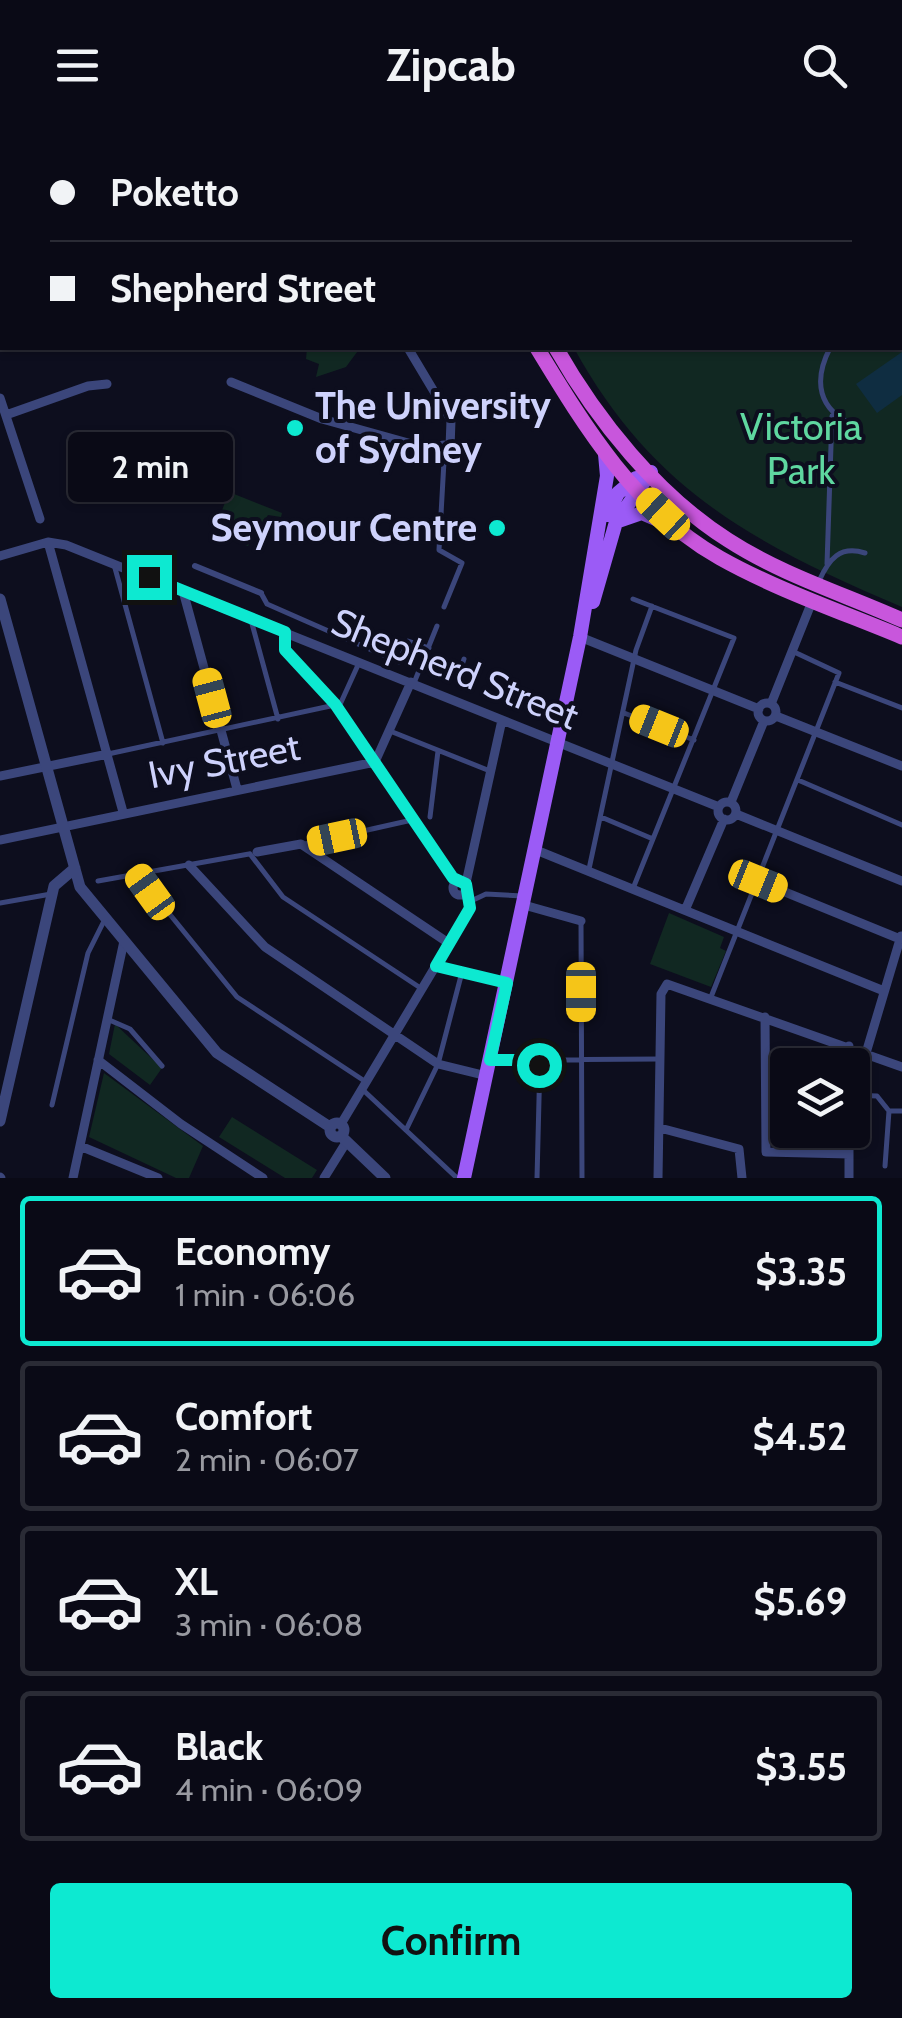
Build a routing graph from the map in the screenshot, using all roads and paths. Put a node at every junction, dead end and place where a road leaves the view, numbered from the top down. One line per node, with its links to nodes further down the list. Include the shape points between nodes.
1 (409, 350): 11 (street, via 451,420)
2 (538, 350): 13 (highway)
3 (557, 350): 15 (highway, via 610,428)
4 (829, 350): 9 (lane, via 819,384)
5 (231, 382): 12 (street, via 322,419)
6 (107, 384): 8 (street)
7 (0, 398): 8 (street)
8 (6, 415): 17 (street)
9 (832, 416): 10 (lane); 25 (lane)
10 (854, 426)
11 (450, 448): 12 (street); 14 (street, via 452,456)
12 (437, 451): 14 (street)
13 (604, 454): 16 (highway); 21 (main road, via 608,476)
14 (444, 461): 33 (lane, via 438,550 462,562)
15 (651, 472): 16 (main road); 28 (highway, via 696,517)
16 (633, 486): 18 (main road); 19 (highway); 21 (main road, via 608,509)
17 (40, 519)
18 (616, 522): 19 (main road, via 642,513); 38 (main road)
19 (682, 532): 28 (highway, via 719,558)
20 (48, 542): 23 (street); 24 (street, Shepherd Street); 65 (street)
21 (596, 543): 38 (main road)
22 (865, 554): 25 (lane, via 844,551)
23 (0, 556)
24 (114, 564): 27 (street, Shepherd Street); 62 (lane)
25 (826, 564): 28 (lane)
26 (195, 566): 29 (street)
27 (184, 591): 34 (street, Shepherd Street); 58 (street)
28 (815, 592): 35 (highway); 39 (highway); 41 (street)
29 (261, 593): 40 (lane, via 267,604 399,662 408,641)
30 (0, 600): 69 (street)
31 (633, 600): 32 (lane)
32 (652, 606): 43 (lane); 48 (lane, via 734,638)
33 (444, 607)
34 (250, 619): 37 (street, Shepherd Street); 55 (lane)
35 (902, 620)
36 (438, 626): 40 (lane)
37 (285, 632): 44 (street, Shepherd Street); 50 (street, via 285,650)
38 (580, 637): 43 (street); 63 (main road)
39 (902, 638)
40 (429, 648): 45 (lane)
41 (792, 652): 46 (lane, via 839,673); 49 (street)
42 (464, 660): 45 (lane, via 460,672)
43 (636, 660): 48 (street); 53 (lane)
44 (359, 662): 47 (street, Shepherd Street); 50 (lane)
45 (424, 662): 47 (lane)
46 (835, 682): 51 (lane); 60 (lane)
47 (412, 683): 56 (street, Shepherd Street); 59 (street)
48 (713, 691): 52 (street); 61 (lane)
49 (771, 704): 52 (street); 54 (street)
50 (336, 707): 55 (lane); 66 (street)
51 (902, 708)
52 (759, 709): 57 (street)
53 (624, 713): 61 (lane); 67 (lane)
54 (776, 716): 57 (street); 60 (street)
55 (278, 718): 58 (lane)
56 (502, 720): 63 (street, Shepherd Street); 70 (street)
57 (764, 720): 75 (street)
58 (220, 730): 62 (lane); 73 (street)
59 (390, 731): 64 (lane); 66 (street)
60 (816, 732): 68 (street); 72 (lane)
61 (694, 740): 74 (lane)
62 (164, 743): 65 (lane)
63 (557, 744): 67 (street, Shepherd Street); 89 (main road)
64 (438, 751): 70 (lane); 79 (lane)
65 (108, 754): 69 (street); 77 (street)
66 (375, 762): 73 (street, Ivy Street); 82 (street)
67 (612, 765): 74 (street, Shepherd Street); 80 (lane)
68 (902, 766)
69 (48, 767): 71 (street); 84 (street)
70 (490, 772): 99 (street)
71 (0, 776)
72 (798, 780): 83 (lane); 85 (lane)
73 (236, 789): 77 (street, Ivy Street)
74 (674, 789): 76 (street, Shepherd Street); 86 (lane)
75 (731, 802): 76 (street); 78 (street)
76 (719, 807): 81 (street)
77 (123, 812): 84 (street, Ivy Street)
78 (736, 814): 81 (street); 85 (street)
79 (430, 817)
80 (601, 817): 86 (lane); 93 (lane)
81 (724, 819): 103 (street)
82 (414, 820): 88 (lane); 99 (street)
83 (902, 825)
84 (64, 827): 87 (street, Ivy Street); 92 (street)
85 (778, 832): 96 (lane); 97 (street)
86 (653, 839): 98 (lane)
87 (0, 840)
88 (301, 844): 90 (street); 109 (street)
89 (536, 850): 93 (street); 101 (main road)
90 (254, 853): 91 (lane); 115 (lane, via 283,897)
91 (189, 865): 94 (lane); 120 (street, via 264,947)
92 (74, 868): 100 (street, via 58,879); 104 (street)
93 (590, 869): 98 (street)
94 (137, 874): 95 (lane); 134 (lane, via 237,997)
95 (98, 881)
96 (758, 881): 106 (lane); 107 (street)
97 (902, 881)
98 (634, 886): 103 (street)
99 (464, 890): 101 (lane); 109 (street)
100 (52, 894): 102 (lane); 139 (street)
101 (525, 900): 105 (street); 114 (main road)
102 (0, 903)
103 (686, 908): 106 (street)
104 (105, 918): 108 (street); 136 (lane, via 88,954)
105 (581, 921): 125 (lane)
106 (736, 929): 116 (street); 117 (lane)
107 (901, 936): 112 (street)
108 (124, 942): 119 (street); 142 (street, via 217,1054)
109 (450, 944): 110 (street)
110 (436, 966): 111 (lane); 115 (street)
111 (462, 972): 114 (lane); 130 (lane)
112 (890, 976): 113 (street); 116 (street)
113 (902, 976)
114 (507, 983): 128 (main road)
115 (422, 989): 120 (street)
116 (884, 991): 123 (street)
117 (711, 998): 118 (street); 126 (street, via 665,986)
118 (765, 1017): 121 (street); 145 (street, via 765,1149 769,1155)
119 (108, 1019): 127 (street); 131 (lane, via 130,1029)
120 (394, 1037): 130 (street); 134 (street)
121 (849, 1046): 122 (street)
122 (854, 1048)
123 (867, 1048)
124 (870, 1055): 132 (street)
125 (581, 1059): 126 (lane); 129 (lane); 154 (lane)
126 (660, 1059): 140 (street)
127 (98, 1060): 143 (street); 149 (street)
128 (490, 1060): 129 (lane); 133 (main road)
129 (540, 1060): 153 (lane)
130 (438, 1064): 133 (street); 141 (lane)
131 (162, 1066)
132 (902, 1067)
133 (487, 1076): 152 (main road)
134 (364, 1086): 141 (lane); 142 (street)
135 (870, 1096): 137 (lane)
136 (52, 1105)
137 (889, 1111): 138 (lane); 146 (lane)
138 (902, 1112)
139 (0, 1121)
140 (660, 1128): 155 (street); 156 (street, via 739,1149)
141 (406, 1130): 152 (lane)
142 (340, 1132): 150 (street); 151 (street)
143 (80, 1146): 147 (street); 148 (street)
144 (849, 1148): 145 (street)
145 (849, 1154): 157 (street)
146 (884, 1166)
147 (73, 1178)
148 (158, 1178)
149 (264, 1178)
150 (324, 1178)
151 (384, 1178)
152 (461, 1178)
153 (536, 1178)
154 (582, 1178)
155 (658, 1178)
156 (742, 1178)
157 (849, 1178)

